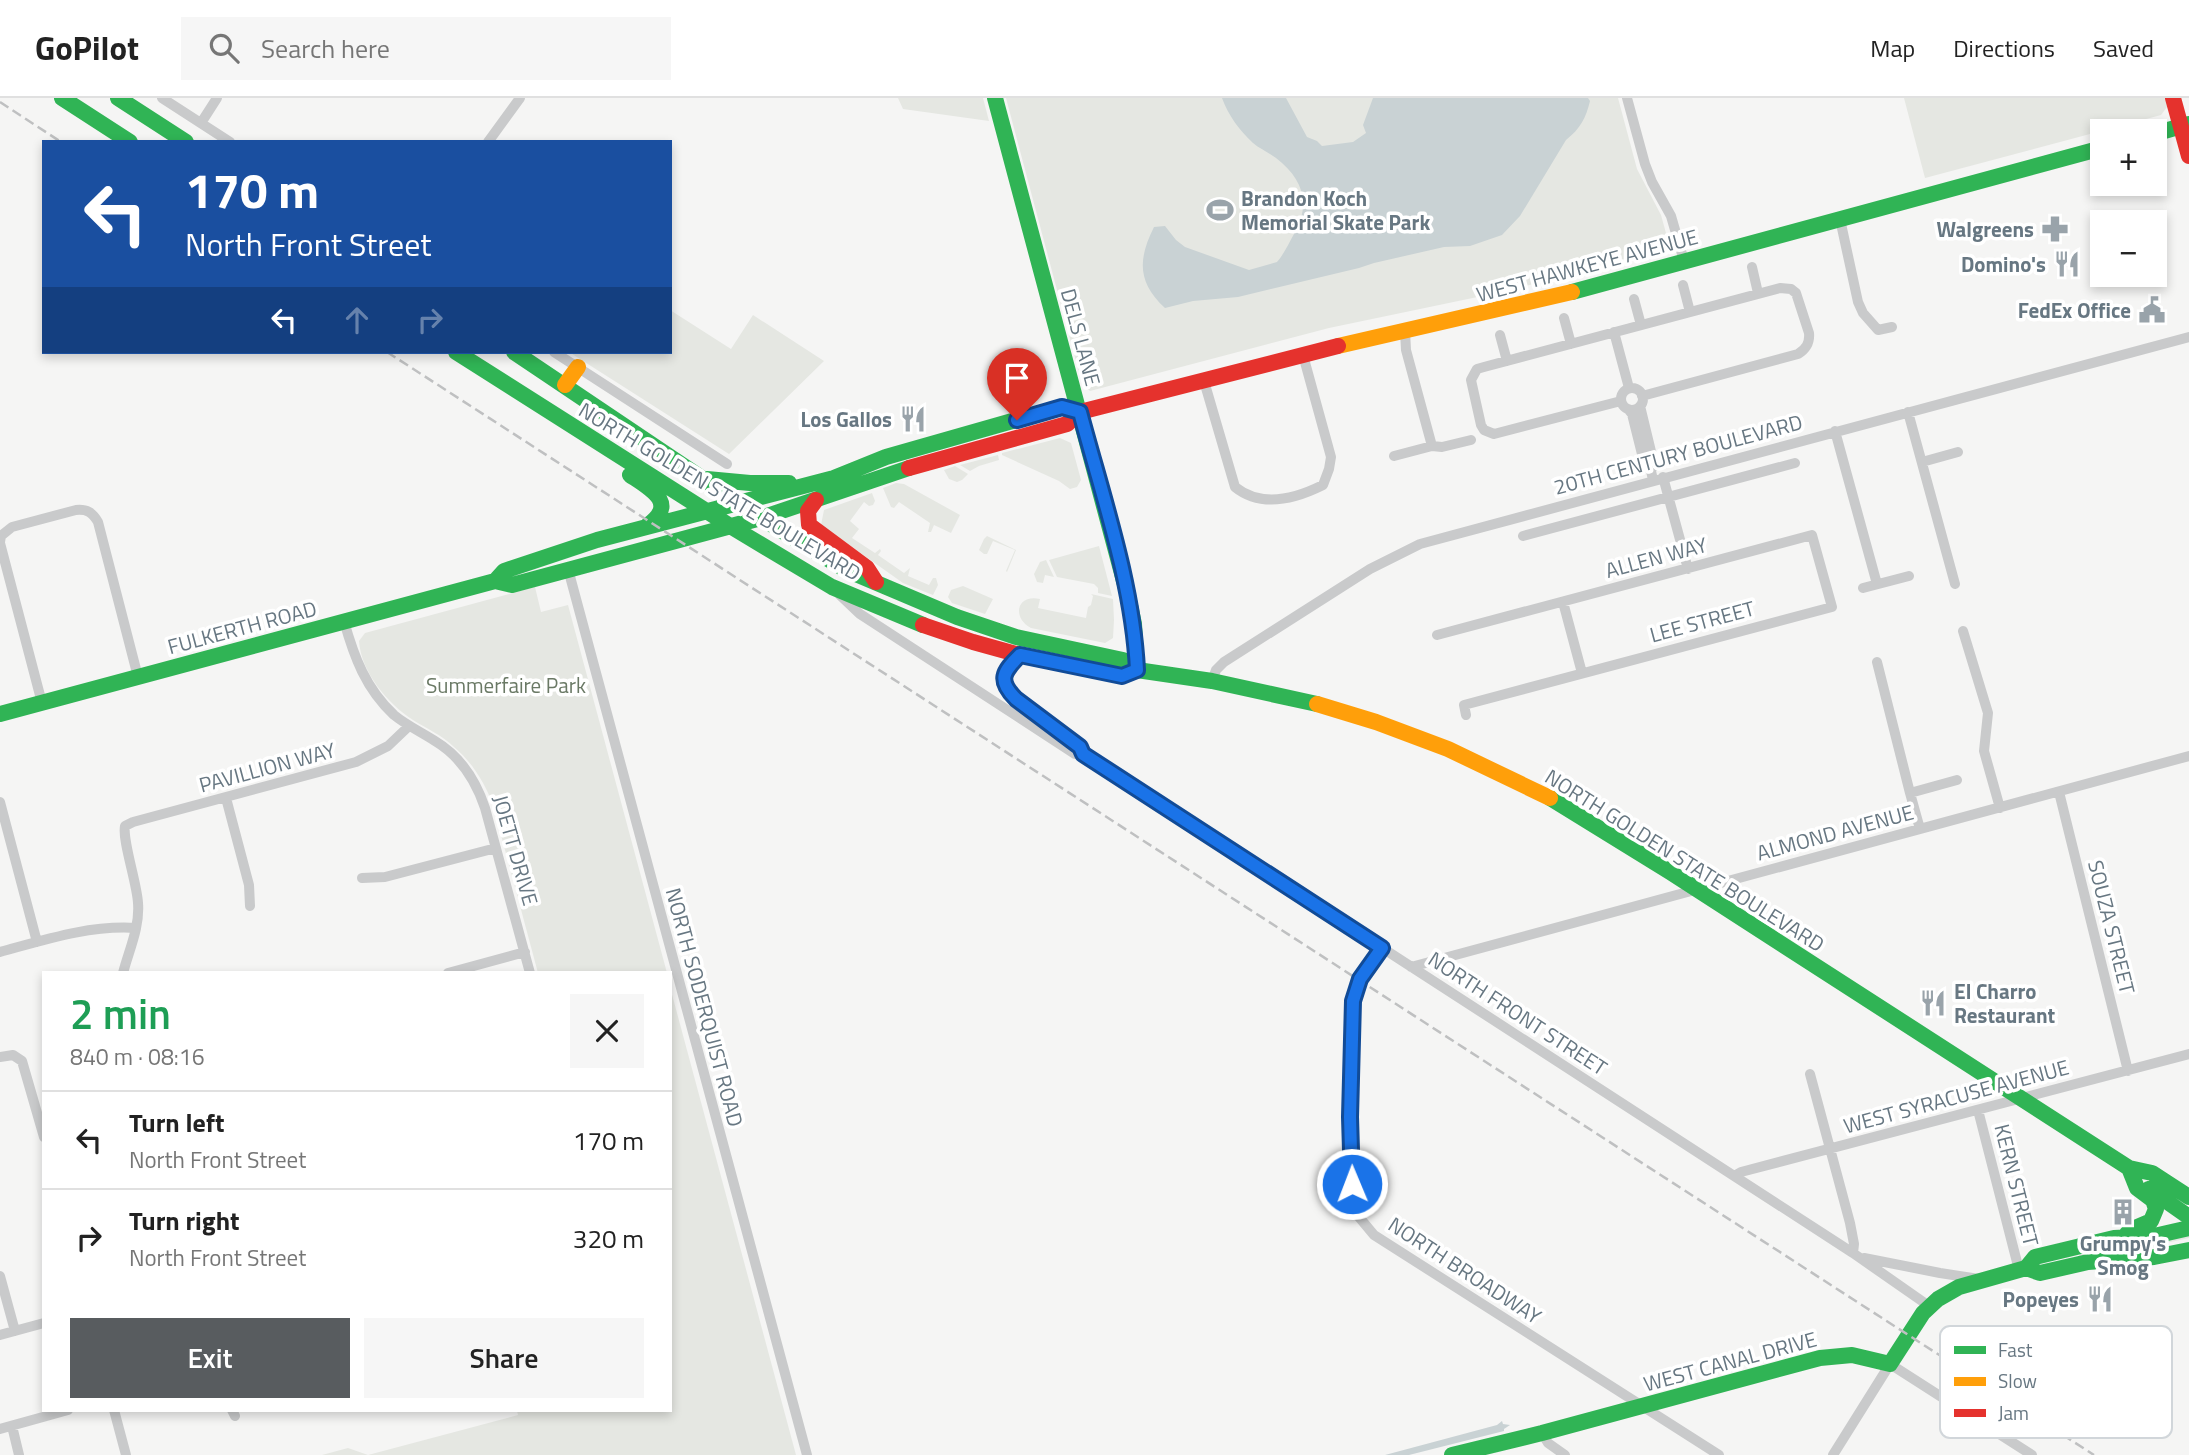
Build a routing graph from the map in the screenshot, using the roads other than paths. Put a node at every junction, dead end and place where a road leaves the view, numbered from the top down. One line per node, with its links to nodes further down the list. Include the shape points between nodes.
1 (62, 98): 12 (street)
2 (118, 98): 13 (street)
3 (162, 98): 9 (street)
4 (217, 98): 9 (street)
5 (520, 98): 15 (street)
6 (995, 98): 46 (street, DELS LANE)
7 (1626, 98): 19 (street, via 1648,172 1671,216)
8 (2173, 98): 10 (street)
9 (201, 123): 14 (street)
10 (2185, 125): 11 (street); 17 (street)
11 (2167, 130)
12 (127, 140)
13 (183, 140)
14 (227, 140)
15 (489, 140)
16 (2090, 151): 18 (street, WEST HAWKEYE AVENUE)
17 (2189, 156)
18 (1840, 219): 19 (street, WEST HAWKEYE AVENUE); 27 (street, via 1863,313 1878,330)
19 (1684, 261): 28 (street, WEST HAWKEYE AVENUE, via 1543,300)
20 (1752, 267): 22 (street)
21 (1683, 285): 24 (street)
22 (1758, 293): 24 (street); 43 (street, via 1780,288 1796,293 1809,333 1803,351)
23 (1634, 299): 26 (street)
24 (1690, 312): 26 (street)
25 (1564, 318): 32 (street)
26 (1641, 325): 29 (street)
27 (1892, 327)
28 (1405, 331): 36 (street, WEST HAWKEYE AVENUE); 49 (street)
29 (1614, 332): 32 (street); 41 (street)
30 (1500, 335): 37 (street)
31 (2189, 337): 45 (street, 20TH CENTURY BOULEVARD)
32 (1571, 344): 37 (street)
33 (459, 354): 42 (street, NORTH GOLDEN STATE BOULEVARD)
34 (517, 354): 40 (street, NORTH GOLDEN STATE BOULEVARD)
35 (557, 354): 38 (street)
36 (1303, 355): 39 (street, WEST HAWKEYE AVENUE); 39 (street, via 1331,457 1323,485 1287,498 1263,500 1246,496 1235,487)
37 (1507, 361): 44 (street, via 1477,369 1471,380 1481,425 1489,433)
38 (578, 367): 40 (street); 54 (street)
39 (1204, 380): 46 (street, WEST HAWKEYE AVENUE)
40 (565, 385): 57 (street, NORTH GOLDEN STATE BOULEVARD)
41 (1629, 388): 43 (street, via 1636,388); 44 (street, via 1621,394)
42 (528, 398): 61 (street, NORTH GOLDEN STATE BOULEVARD); 64 (street, via 562,431 655,492 663,510)
43 (1641, 401): 44 (street, via 1634,409); 55 (street)
44 (1624, 405): 55 (street, via 1632,414 1645,466)
45 (1908, 411): 47 (street, 20TH CENTURY BOULEVARD); 52 (street)
46 (1080, 412): 56 (street, WEST HAWKEYE AVENUE, via 1062,407 886,457); 59 (street, WEST HAWKEYE AVENUE, via 1067,424 900,470); 83 (street, DELS LANE, via 1130,602)
47 (1835, 431): 55 (street, 20TH CENTURY BOULEVARD); 72 (street)
48 (1471, 440): 49 (street)
49 (1432, 446): 51 (street)
50 (1958, 452): 52 (street)
51 (1394, 456)
52 (1922, 462): 73 (street)
53 (1795, 463): 58 (street)
54 (727, 464)
55 (1656, 476): 58 (street); 86 (street, 20TH CENTURY BOULEVARD, via 1409,548 1224,662)
56 (834, 478): 57 (street, via 768,483); 60 (street, WEST HAWKEYE AVENUE)
57 (705, 479): 60 (street, NORTH GOLDEN STATE BOULEVARD)
58 (1669, 497): 65 (street); 68 (street)
59 (816, 500): 62 (street, WEST HAWKEYE AVENUE); 71 (street, via 807,512 810,525 867,568)
60 (740, 503): 61 (street, FULKERTH ROAD); 62 (street, NORTH GOLDEN STATE BOULEVARD)
61 (706, 511): 63 (street, NORTH GOLDEN STATE BOULEVARD); 64 (street, FULKERTH ROAD)
62 (761, 518): 63 (street, WEST HAWKEYE AVENUE); 71 (street, NORTH GOLDEN STATE BOULEVARD, via 827,561)
63 (730, 526): 67 (street, FULKERTH ROAD); 74 (street, NORTH GOLDEN STATE BOULEVARD)
64 (642, 527): 70 (street, FULKERTH ROAD, via 504,571)
65 (1523, 536)
66 (0, 540): 85 (street, via 12,527 76,510 90,512 98,522); 87 (street)
67 (568, 569): 70 (street, FULKERTH ROAD, via 512,584); 147 (street, NORTH SODERQUIST ROAD)
68 (1688, 569): 76 (street, ALLEN WAY); 77 (street, ALLEN WAY, via 1812,536)
69 (1909, 576): 72 (street)
70 (495, 581): 78 (street, FULKERTH ROAD)
71 (876, 582): 83 (street, NORTH GOLDEN STATE BOULEVARD, via 957,617 1033,641 1123,660)
72 (1877, 584): 75 (street)
73 (1955, 584)
74 (832, 587): 81 (street, NORTH GOLDEN STATE BOULEVARD, via 937,631); 91 (street, NORTH FRONT STREET, via 860,614 1075,754)
75 (1863, 588)
76 (1563, 602): 80 (street, ALLEN WAY); 84 (street)
77 (1832, 607): 84 (street, LEE STREET)
78 (344, 621): 85 (street, FULKERTH ROAD); 90 (street, JOETT DRIVE, via 368,684)
79 (1964, 631): 98 (street, via 1988,713 1984,751)
80 (1437, 635)
81 (1020, 655): 83 (street, NORTH GOLDEN STATE BOULEVARD, via 1122,676); 91 (street, NORTH FRONT STREET, via 1004,674 1006,688)
82 (1877, 662): 95 (street)
83 (1137, 670): 86 (street, NORTH GOLDEN STATE BOULEVARD)
84 (1582, 673): 89 (street, LEE STREET, via 1464,705)
85 (138, 677): 87 (street, FULKERTH ROAD)
86 (1212, 681): 103 (street, NORTH GOLDEN STATE BOULEVARD, via 1332,708 1448,749 1545,795)
87 (42, 703): 88 (street, FULKERTH ROAD)
88 (0, 714)
89 (1466, 715)
90 (409, 726): 96 (street, PAVILLION WAY, via 388,746 356,762); 101 (street, JOETT DRIVE, via 438,743 465,768 481,795)
91 (1083, 754): 107 (street, NORTH FRONT STREET)
92 (2189, 756): 94 (street, ALMOND AVENUE)
93 (1957, 780): 95 (street)
94 (2059, 792): 98 (street, ALMOND AVENUE); 116 (street, SOUZA STREET)
95 (1910, 793): 99 (street)
96 (226, 798): 104 (street, via 249,885); 105 (street, PAVILLION WAY, via 125,827 137,890)
97 (0, 802): 100 (street)
98 (2000, 808): 99 (street, ALMOND AVENUE)
99 (1920, 829): 103 (street, ALMOND AVENUE)
100 (4, 833): 106 (street)
101 (496, 848): 102 (street, via 385,877); 109 (street, JOETT DRIVE)
102 (362, 878)
103 (1698, 890): 110 (street, ALMOND AVENUE); 118 (street, NORTH GOLDEN STATE BOULEVARD)
104 (250, 906)
105 (136, 928): 106 (street, via 90,930); 111 (street)
106 (37, 942): 108 (street)
107 (1382, 948): 110 (street, NORTH FRONT STREET); 139 (street, NORTH BROADWAY, via 1358,983 1352,1008 1352,1184 1359,1217 1374,1235)
108 (0, 952)
109 (525, 952): 112 (street); 113 (street, JOETT DRIVE)
110 (1411, 967): 123 (street, NORTH FRONT STREET)
111 (124, 971)
112 (455, 971)
113 (530, 971)
114 (2189, 1054): 116 (street, WEST SYRACUSE AVENUE)
115 (0, 1058): 120 (street, via 13,1055 22,1061)
116 (2128, 1071): 118 (street, WEST SYRACUSE AVENUE)
117 (1810, 1074): 121 (street)
118 (2021, 1099): 119 (street, WEST SYRACUSE AVENUE); 122 (street, NORTH GOLDEN STATE BOULEVARD)
119 (1978, 1110): 121 (street, WEST SYRACUSE AVENUE); 130 (street, KERN STREET)
120 (42, 1131)
121 (1830, 1149): 123 (street, WEST SYRACUSE AVENUE); 129 (street)
122 (2131, 1173): 124 (street, NORTH GOLDEN STATE BOULEVARD, via 2151,1173); 125 (street, NORTH GOLDEN STATE BOULEVARD); 127 (street, via 2137,1188 2154,1202 2156,1213 2149,1223)
123 (1734, 1176): 129 (street, NORTH FRONT STREET)
124 (2189, 1197)
125 (2189, 1217)
126 (2189, 1228): 127 (street)
127 (2123, 1238): 130 (street, via 2035,1257)
128 (2189, 1250): 130 (street, via 2088,1262 2040,1273)
129 (1856, 1255): 132 (street); 133 (street, NORTH FRONT STREET)
130 (2022, 1269): 132 (street)
131 (0, 1276): 135 (street)
132 (1985, 1280): 133 (street, via 1951,1291)
133 (1929, 1306): 137 (street)
134 (42, 1324): 135 (street)
135 (15, 1331): 136 (street)
136 (0, 1335)
137 (1890, 1364): 138 (street); 139 (street, WEST CANAL DRIVE, via 1861,1356 1826,1357); 151 (street)
138 (1940, 1396)
139 (1643, 1406): 143 (street, WEST CANAL DRIVE); 150 (street, NORTH BROADWAY)
140 (61, 1412): 142 (street)
141 (115, 1412): 146 (street)
142 (6, 1428): 145 (street)
143 (1542, 1433): 148 (street, WEST CANAL DRIVE); 149 (street)
144 (2005, 1438): 152 (street)
145 (19, 1455)
146 (126, 1455)
147 (807, 1455)
148 (1452, 1455)
149 (1565, 1455)
150 (1719, 1455)
151 (1833, 1455)
152 (2032, 1455)

